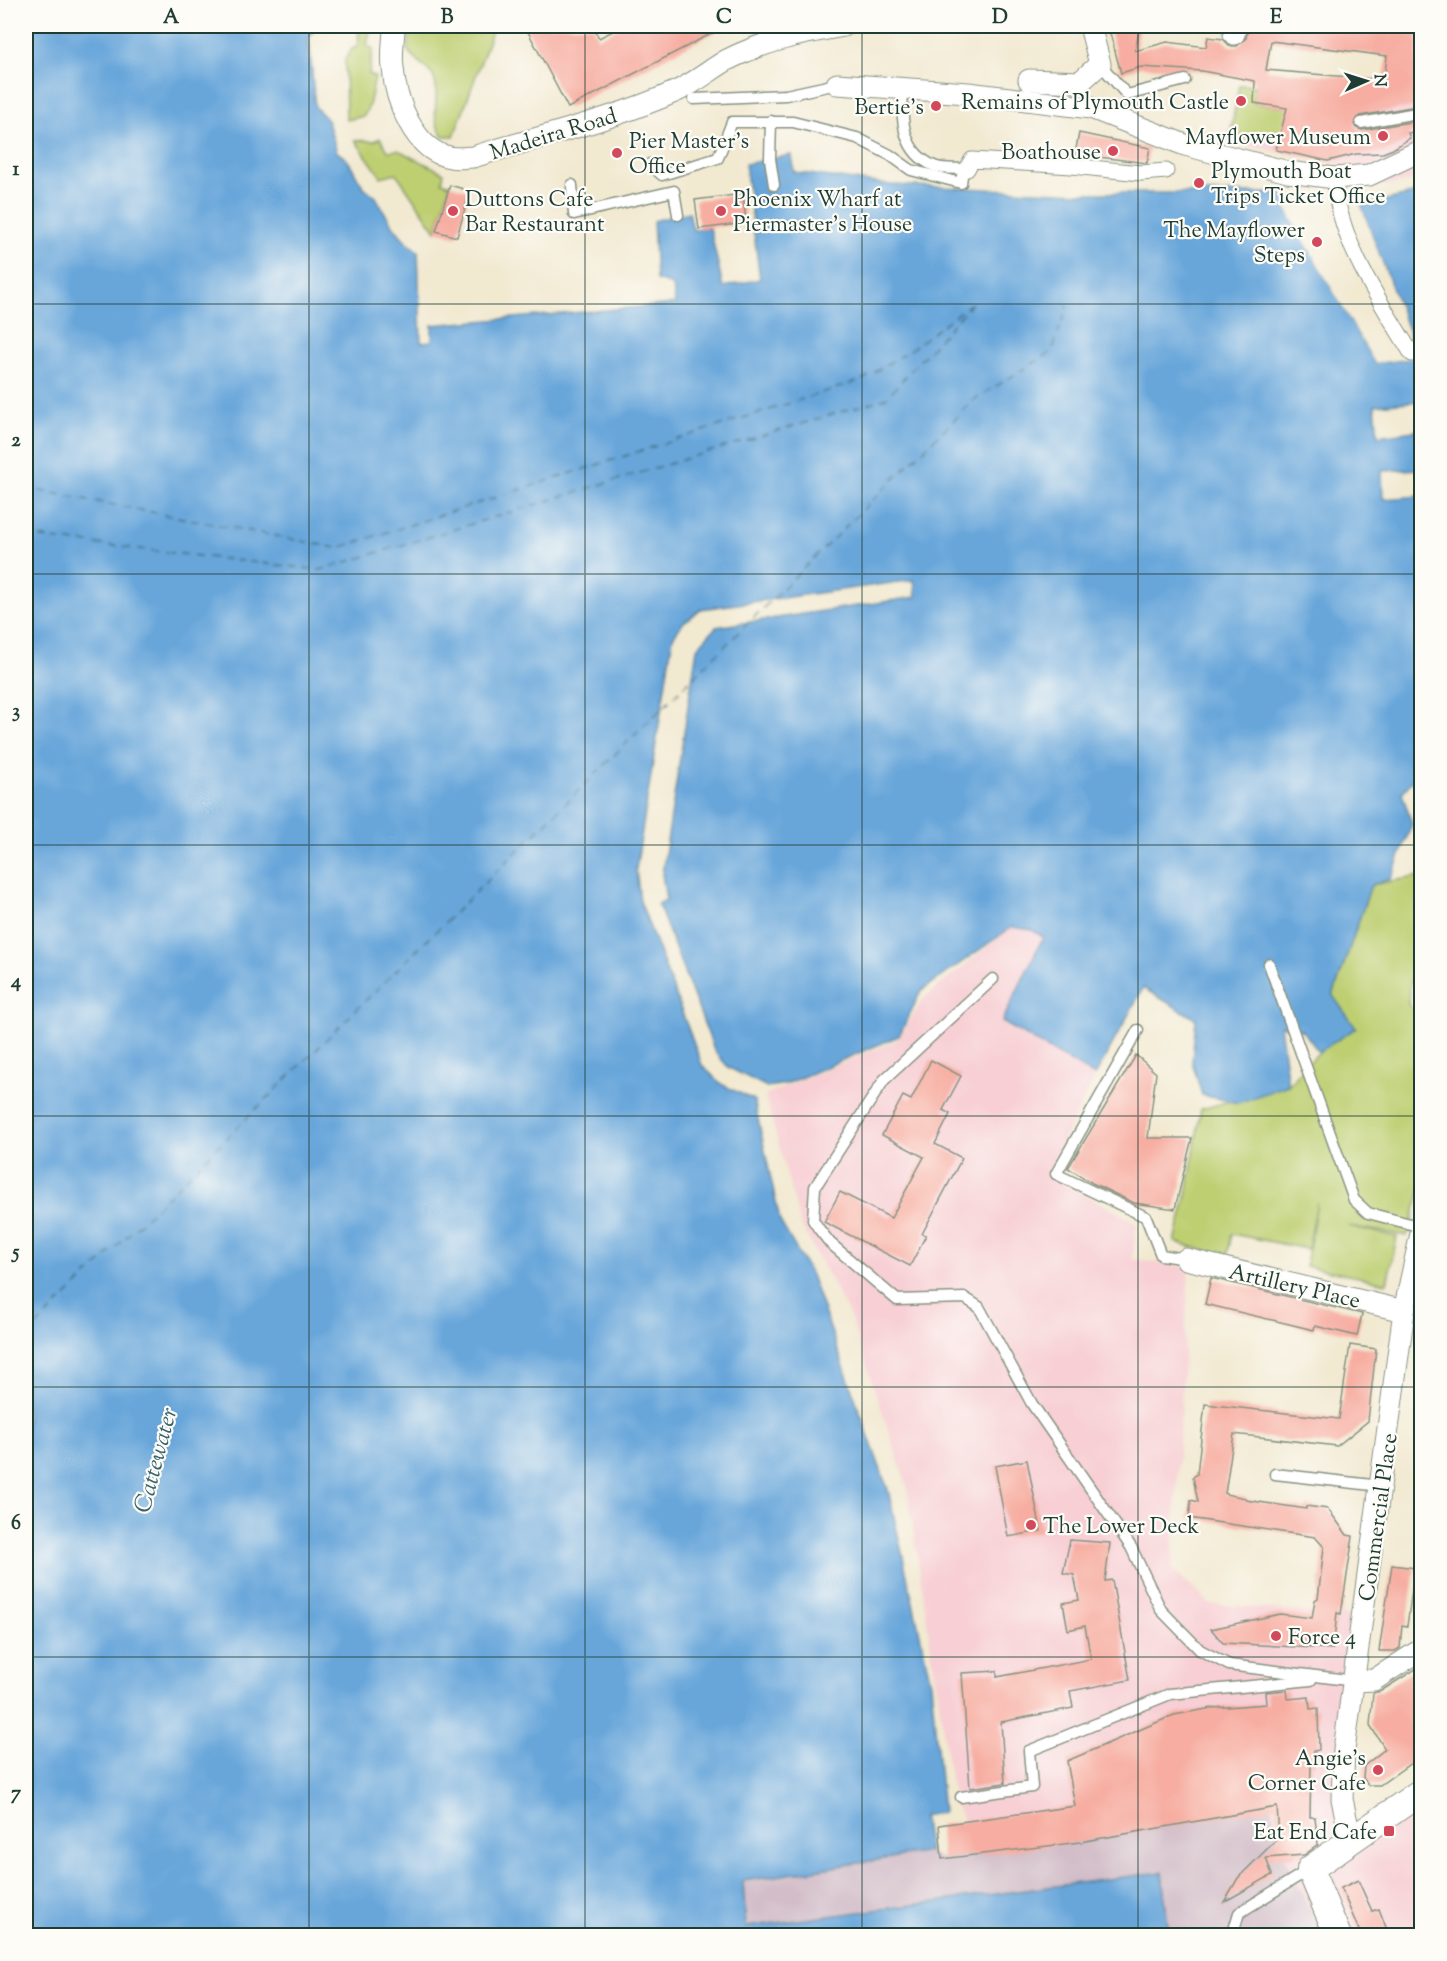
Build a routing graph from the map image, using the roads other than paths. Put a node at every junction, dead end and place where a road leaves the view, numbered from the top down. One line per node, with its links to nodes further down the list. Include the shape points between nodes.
1 (394, 26): 2 (street, Madeira Road, via 392,67 398,97 409,122 431,148 449,157 473,157 679,91 727,60 754,48)
2 (844, 26)
3 (1090, 26): 4 (street)
4 (1100, 63): 5 (lane, via 1127,95); 6 (street, via 1080,82)
5 (1185, 80)
6 (1029, 81)
7 (837, 84): 8 (street); 9 (lane, via 786,95)
8 (903, 89): 15 (lane, via 904,130 912,151 936,167); 17 (street, via 1091,108 1185,145 1288,172)
9 (694, 99)
10 (1422, 111): 12 (lane)
11 (771, 121): 14 (lane, via 732,122 718,158 692,168 662,175); 15 (lane, via 793,122 857,138 911,171 937,179 961,183); 19 (lane)
12 (1361, 123)
13 (1422, 150): 17 (street, via 1369,175)
14 (650, 164)
15 (965, 169): 16 (street, via 972,160 1141,173)
16 (1166, 171)
17 (1335, 178): 21 (street, via 1335,200 1367,280)
18 (572, 185): 20 (lane, via 574,214 674,191)
19 (774, 186)
20 (678, 214)
21 (1412, 354)
22 (1269, 964): 25 (lane, via 1354,1200 1368,1213)
23 (993, 979): 32 (lane, via 885,1080 815,1187 813,1220 830,1243 897,1300 965,1298 979,1307 1032,1404 1131,1547 1161,1610 1200,1650 1229,1665)
24 (1138, 1030): 26 (lane, via 1056,1174 1146,1217 1161,1255)
25 (1422, 1228): 27 (street, Commercial Place)
26 (1186, 1259): 28 (street, Artillery Place)
27 (1417, 1279): 28 (street, Commercial Place)
28 (1404, 1311): 30 (street, Commercial Place)
29 (1275, 1474): 30 (lane)
30 (1382, 1486): 33 (street, Commercial Place)
31 (1422, 1649): 33 (street, via 1374,1680)
32 (1326, 1678): 33 (lane); 35 (lane, via 1170,1694 1029,1751 1032,1787)
33 (1356, 1681): 36 (street, Commercial Place, via 1344,1750 1342,1799)
34 (1422, 1791): 36 (street)
35 (961, 1797)
36 (1351, 1841): 37 (street)
37 (1310, 1869): 38 (lane, via 1239,1913); 39 (street)
38 (1232, 1935)
39 (1338, 1935)

